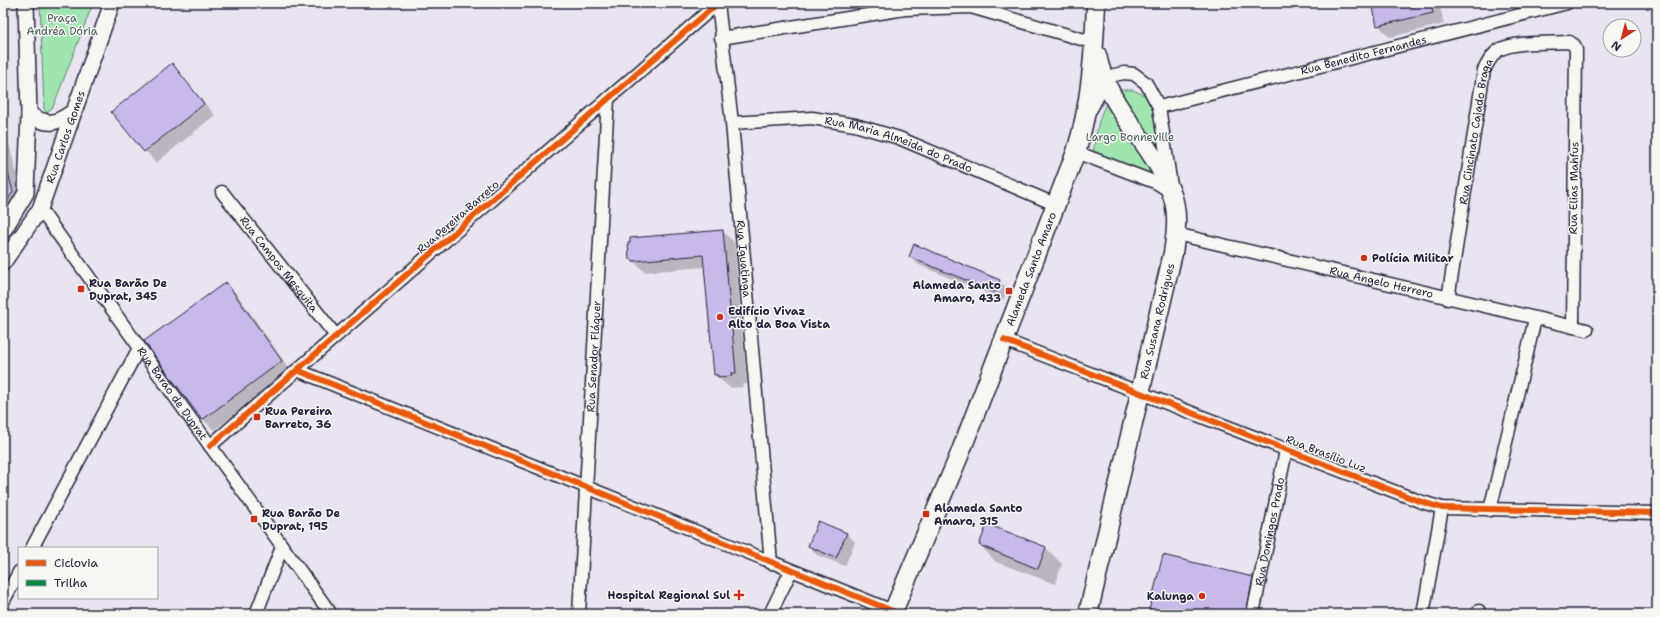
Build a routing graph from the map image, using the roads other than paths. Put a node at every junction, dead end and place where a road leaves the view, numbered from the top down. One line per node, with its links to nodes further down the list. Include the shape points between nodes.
1 (26, 3): 15 (street, Rua Carlos Gomes)
2 (112, 3): 14 (street, Rua Carlos Gomes)
3 (718, 3): 8 (street, Rua Iguatinga); 12 (street, Rua Pereira Barreto)
4 (1096, 3): 9 (main road, Alameda Santo Amaro)
5 (1567, 3): 13 (street, Rua Benedito Fernandes)
6 (972, 5): 7 (street); 9 (street)
7 (905, 6): 8 (street)
8 (721, 38): 16 (street, Rua Iguatinga)
9 (1095, 43): 11 (main road, Rua Susana Rodrigues); 17 (main road, Alameda Santo Amaro)
10 (1576, 50): 27 (street, Rua Cincinato Cajado Braga, via 1569,42 1522,44 1499,50 1489,59 1484,70); 29 (street, Rua Elias Mahfus)
11 (1105, 83): 13 (street, via 1114,75 1134,74 1146,83); 17 (street); 20 (main road, Rua Susana Rodrigues)
12 (608, 99): 31 (street, Rua Pereira Barreto); 38 (street, Rua Senador Fláquer)
13 (1159, 107): 20 (street)
14 (74, 111): 15 (street, via 51,123 40,121); 23 (street, Rua Carlos Gomes)
15 (28, 114): 21 (street, Rua Carlos Gomes)
16 (732, 123): 22 (street, Rua Maria Almeida do Prado, via 812,118 854,125 899,138); 44 (street, Rua Iguatinga)
17 (1085, 123): 18 (main road, Alameda Santo Amaro)
18 (1076, 152): 20 (street, via 1157,183); 22 (main road, Alameda Santo Amaro)
19 (222, 192): 31 (street, Rua Campos Mesquita)
20 (1172, 192): 25 (main road, Rua Susana Rodrigues)
21 (26, 193): 23 (street, Rua Barão de Duprat); 24 (street, Rua Carlos Gomes)
22 (1057, 205): 32 (main road, Alameda Santo Amaro)
23 (40, 209): 26 (street, Rua Carlos Gomes); 33 (street, Rua Barão de Duprat)
24 (3, 231)
25 (1176, 234): 27 (street, Rua Ângelo Herrero); 35 (main road, Rua Susana Rodrigues)
26 (3, 264)
27 (1448, 299): 28 (street, Rua Ângelo Herrero)
28 (1535, 319): 29 (street, Rua Ângelo Herrero); 40 (street)
29 (1572, 327): 30 (street, Rua Ângelo Herrero)
30 (1587, 330)
31 (336, 336): 34 (street, Rua Pereira Barreto)
32 (1004, 340): 35 (street, Rua Brasílio Luz); 48 (main road, Alameda Santo Amaro)
33 (139, 348): 36 (street, Rua Barão de Duprat); 42 (street)
34 (296, 370): 36 (street, Rua Pereira Barreto); 38 (street)
35 (1141, 392): 37 (street, Rua Brasílio Luz); 53 (main road, Rua Susana Rodrigues)
36 (210, 446): 43 (street, Rua Barão de Duprat)
37 (1286, 450): 39 (street, Rua Brasílio Luz); 54 (street, Rua Domingos Prado)
38 (588, 487): 44 (street); 51 (street, Rua Senador Fláquer)
39 (1442, 508): 40 (street, Rua Brasílio Luz); 55 (street)
40 (1490, 510): 41 (street, Rua Brasílio Luz)
41 (1657, 514)
42 (33, 547)
43 (282, 547): 49 (street); 50 (street, Rua Barão de Duprat)
44 (771, 563): 45 (street)
45 (791, 571): 48 (street); 52 (street)
46 (18, 574): 47 (street)
47 (3, 602)
48 (895, 613)
49 (256, 614)
50 (331, 614)
51 (579, 614)
52 (770, 614)
53 (1088, 614)
54 (1253, 614)
55 (1422, 614)

